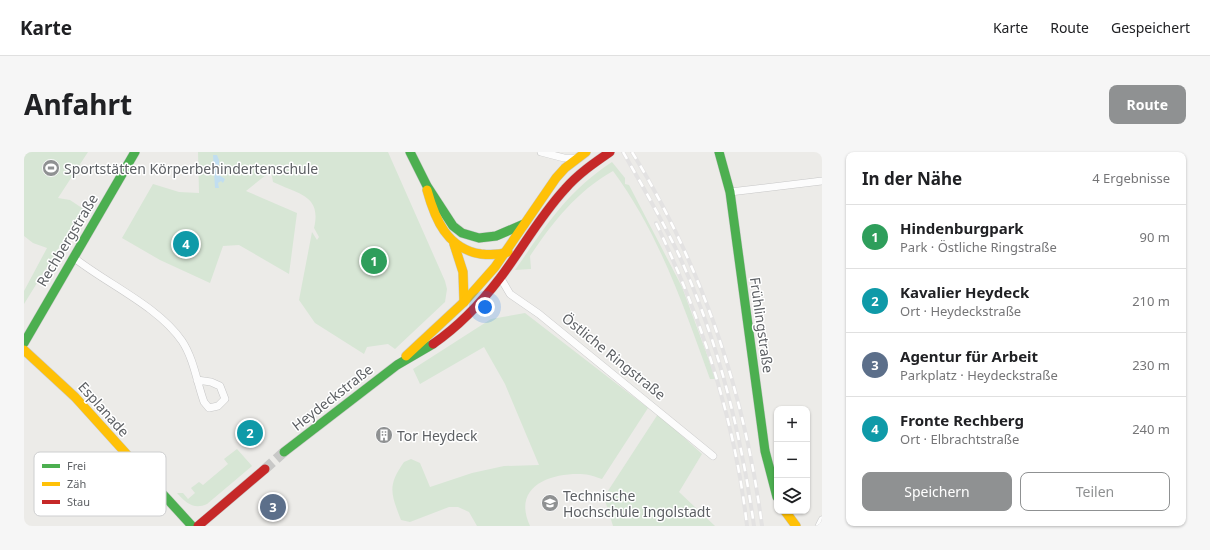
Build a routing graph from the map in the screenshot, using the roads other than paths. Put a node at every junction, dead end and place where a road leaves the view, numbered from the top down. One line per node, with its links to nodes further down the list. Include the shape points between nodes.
1 (135, 152): 17 (street, Rechbergstraße)
2 (410, 152): 9 (street)
3 (541, 152): 7 (street, via 564,158)
4 (586, 152): 7 (street)
5 (610, 152): 13 (street, Heydeckstraße, via 562,190)
6 (718, 153): 10 (street, Frühlingstraße)
7 (578, 158): 11 (street, via 556,178)
8 (822, 181): 10 (street)
9 (427, 186): 12 (street, via 453,226 462,233); 14 (street, via 431,209 444,233)
10 (730, 192): 29 (street, Frühlingstraße, via 765,451)
11 (526, 223): 12 (street, via 500,234); 15 (street)
12 (479, 238): 16 (street, via 484,242)
13 (526, 238): 15 (street, Heydeckstraße); 19 (street, Heydeckstraße)
14 (454, 244): 16 (street, via 473,253); 20 (street, via 464,268)
15 (506, 253): 16 (street, Heydeckstraße); 18 (street, Heydeckstraße)
16 (489, 255): 18 (street)
17 (73, 258): 21 (street, Rechbergstraße); 24 (street, via 142,303 172,329 183,342)
18 (495, 267): 19 (street); 20 (street, Heydeckstraße)
19 (500, 277): 23 (street, Heydeckstraße, via 469,314 448,332); 27 (street, Östliche Ringstraße, via 510,294 539,314)
20 (464, 302): 23 (street, Heydeckstraße)
21 (24, 343)
22 (24, 350): 25 (street, Esplanade, via 75,397)
23 (398, 364): 26 (street, Heydeckstraße)
24 (197, 380)
25 (125, 452)
26 (284, 452)
27 (713, 456)
28 (265, 469): 34 (street)
29 (774, 486)
30 (166, 497): 33 (street, Esplanade)
31 (787, 514): 35 (street)
32 (822, 520): 36 (street)
33 (192, 526)
34 (198, 526)
35 (796, 526)
36 (819, 526)

